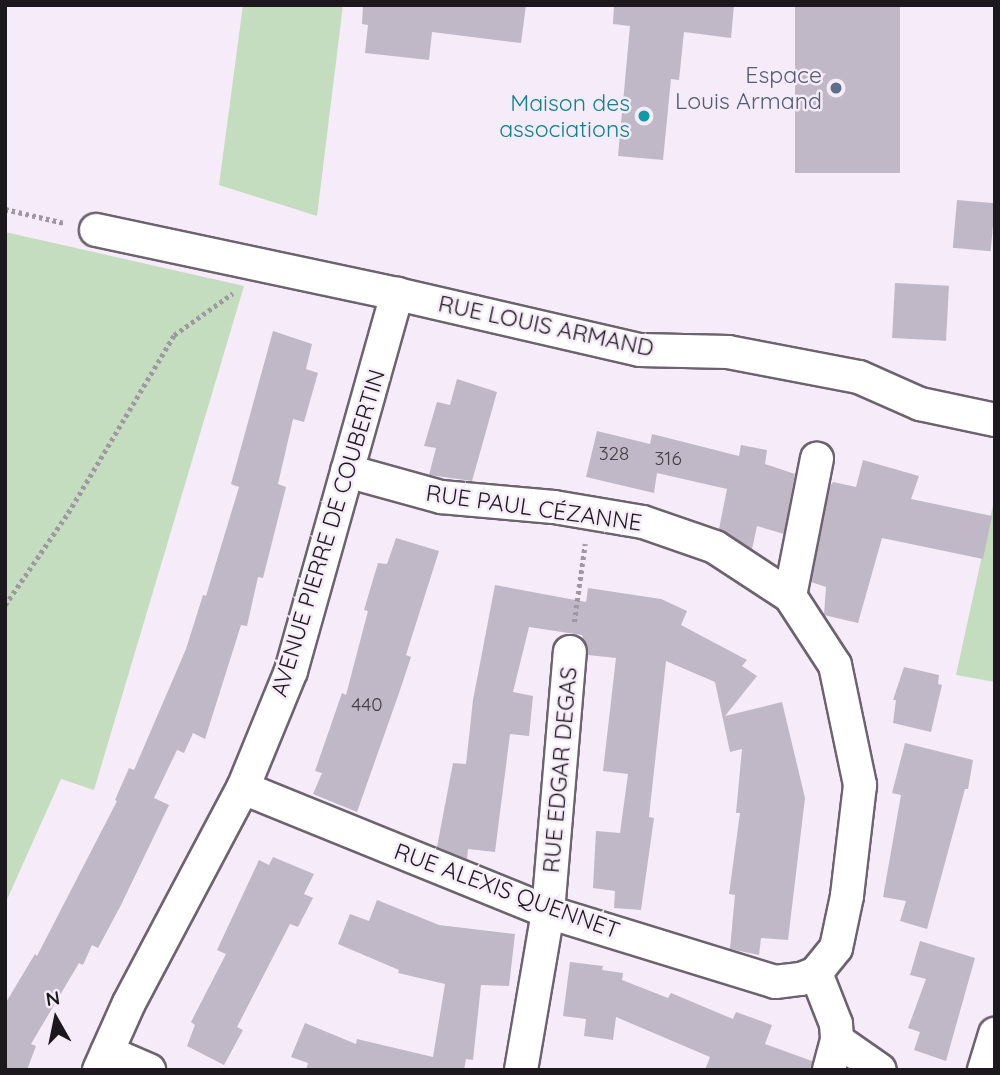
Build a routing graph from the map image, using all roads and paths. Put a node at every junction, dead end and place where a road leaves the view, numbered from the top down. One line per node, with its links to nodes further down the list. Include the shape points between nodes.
1 (5, 209): 2 (path)
2 (96, 230): 3 (street, RUE LOUIS ARMAND)
3 (257, 265): 4 (street, RUE LOUIS ARMAND); 10 (path, via 247,282 174,335 68,513)
4 (397, 294): 5 (street, RUE LOUIS ARMAND, via 640,350 729,352 859,377 920,404); 7 (street, AVENUE PIERRE DE COUBERTIN)
5 (995, 420)
6 (817, 459): 9 (street)
7 (347, 471): 8 (street, RUE PAUL CÉZANNE, via 442,497); 12 (street, AVENUE PIERRE DE COUBERTIN, via 291,671)
8 (589, 512): 9 (street, RUE PAUL CÉZANNE, via 643,522 715,547); 11 (path, RUE EDGAR DEGAS)
9 (790, 596): 14 (street, RUE PAUL CÉZANNE, via 835,665 860,785 836,948)
10 (5, 605)
11 (570, 652): 13 (street, RUE EDGAR DEGAS)
12 (243, 788): 13 (street, RUE ALEXIS QUENNET); 17 (street, AVENUE PIERRE DE COUBERTIN)
13 (548, 912): 14 (street, RUE ALEXIS QUENNET, via 775,982); 19 (street, RUE EDGAR DEGAS)
14 (816, 973): 16 (street, via 836,1024)
15 (995, 1034): 21 (street)
16 (833, 1055): 20 (street)
17 (103, 1061): 18 (street)
18 (149, 1070)
19 (521, 1070)
20 (880, 1070)
21 (984, 1070)

